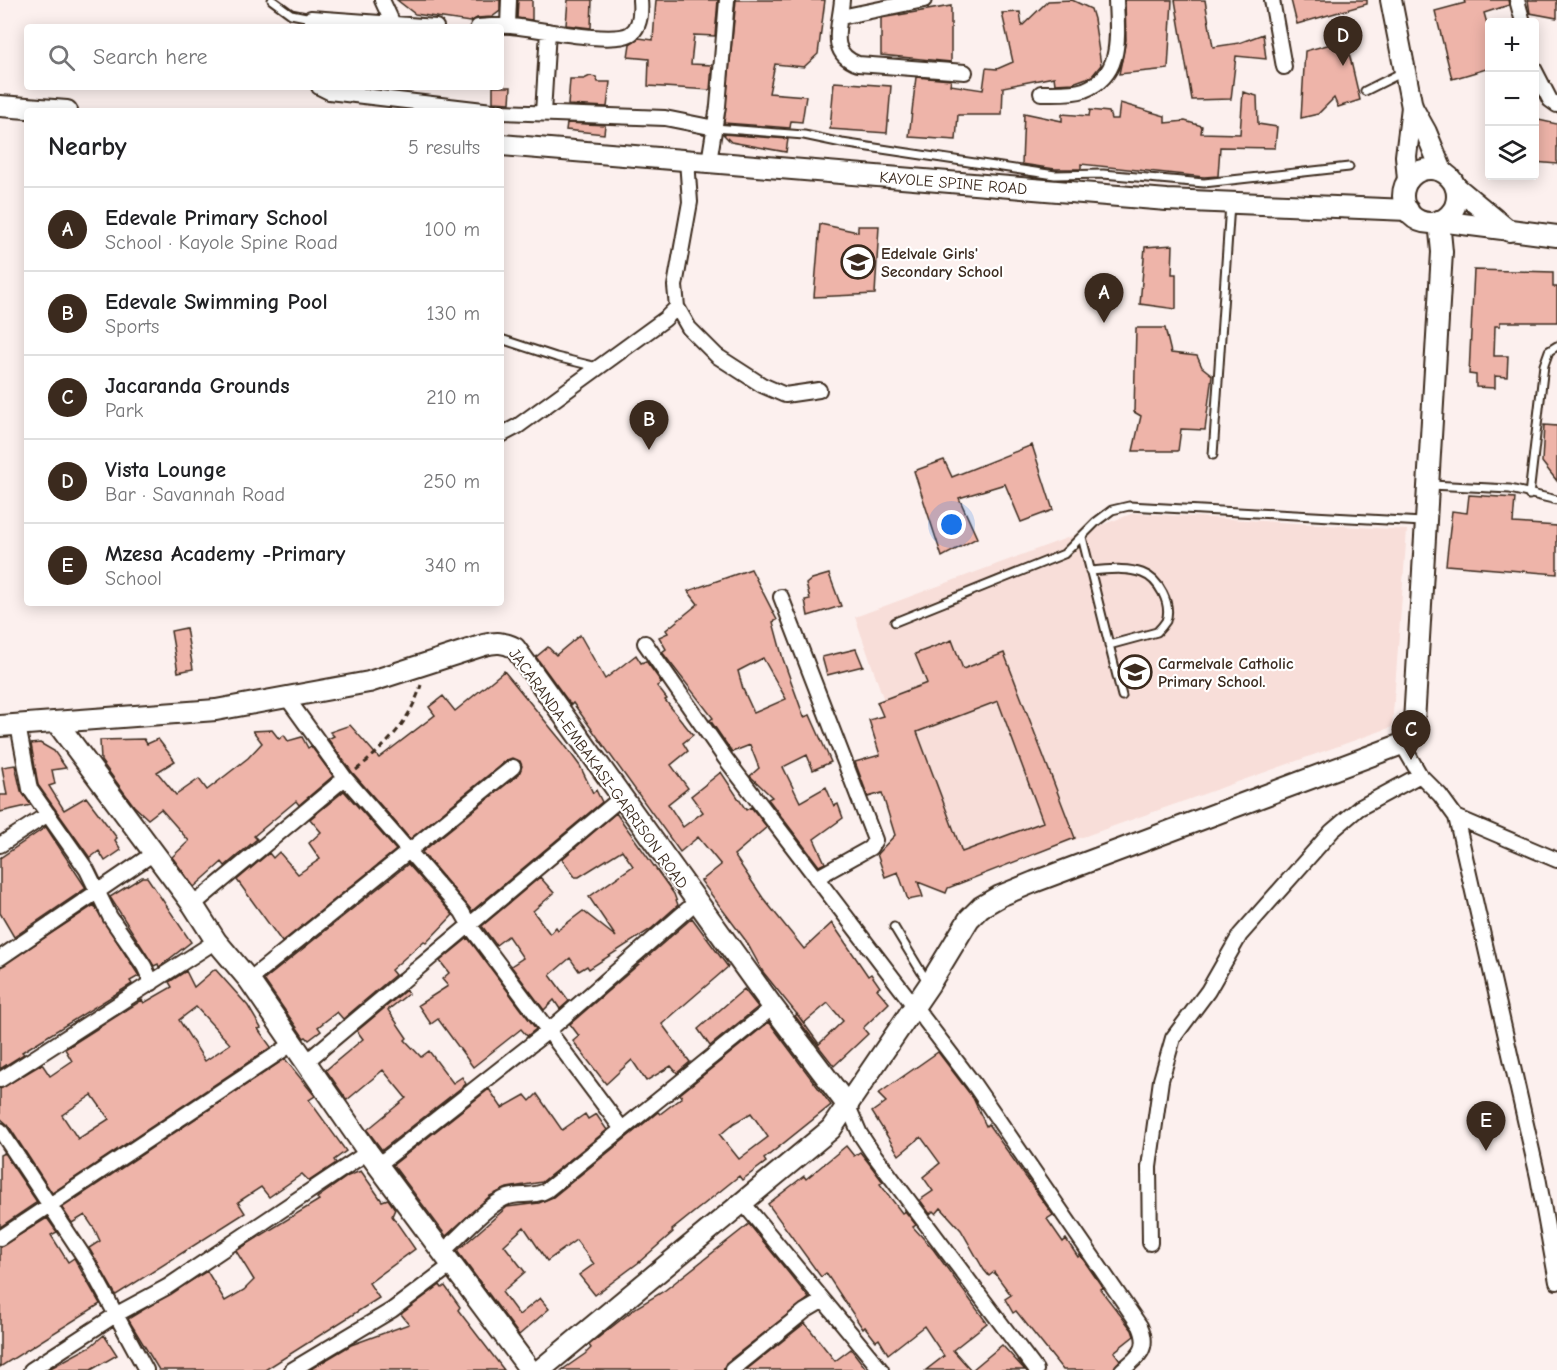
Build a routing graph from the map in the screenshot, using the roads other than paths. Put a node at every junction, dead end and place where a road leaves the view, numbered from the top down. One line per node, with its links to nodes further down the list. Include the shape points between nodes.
1 (272, 0): 14 (lane)
2 (382, 0): 15 (street)
3 (509, 0): 17 (street)
4 (640, 0): 18 (street, via 641,12 631,33 582,36)
5 (727, 0): 33 (street)
6 (842, 0): 12 (street)
7 (924, 0): 12 (street)
8 (1116, 0): 25 (street, via 1117,52 1106,73 1082,91)
9 (1272, 0): 19 (street)
10 (1391, 0): 20 (street)
11 (1518, 0): 13 (street)
12 (841, 17): 21 (street, via 838,42 840,53 848,60)
13 (1522, 18)
14 (311, 23): 15 (street)
15 (393, 24)
16 (504, 26): 17 (street)
17 (508, 26): 18 (street)
18 (548, 31): 32 (street)
19 (1284, 67)
20 (1404, 71): 24 (lane); 28 (street)
21 (965, 72)
22 (1536, 72): 26 (street, via 1550,100)
23 (325, 90): 30 (street)
24 (1365, 90)
25 (1041, 93)
26 (1557, 105)
27 (0, 106): 29 (street)
28 (1412, 107): 38 (street); 40 (street, via 1406,156)
29 (27, 108)
30 (466, 108)
31 (504, 112): 32 (street)
32 (543, 113): 33 (street, via 665,118)
33 (715, 128): 36 (street); 39 (lane, via 804,135 1046,174)
34 (504, 145): 35 (street, KAYOLE SPINE ROAD)
35 (687, 160): 36 (street, KAYOLE SPINE ROAD); 48 (street, via 690,202 675,286)
36 (709, 162): 42 (street, KAYOLE SPINE ROAD)
37 (1348, 166): 39 (lane, via 1204,183)
38 (1442, 171): 40 (street, via 1420,170); 41 (street)
39 (1102, 174): 42 (lane)
40 (1408, 180): 44 (street, via 1403,194)
41 (1456, 187): 45 (street, via 1456,203 1447,217); 46 (street)
42 (1098, 195): 43 (street, KAYOLE SPINE ROAD)
43 (1230, 202): 44 (street, KAYOLE SPINE ROAD); 54 (lane)
44 (1408, 210): 45 (street, via 1421,221)
45 (1439, 221): 46 (street); 55 (street, via 1442,252)
46 (1509, 231): 47 (street)
47 (1557, 236)
48 (677, 307): 51 (street); 52 (street, via 689,328 717,356 762,385 785,395)
49 (504, 340): 51 (lane)
50 (1557, 346): 56 (lane, via 1549,351 1544,364)
51 (597, 367): 53 (street)
52 (819, 390)
53 (504, 433)
54 (1213, 455)
55 (1428, 485): 56 (lane, via 1510,489); 58 (street)
56 (1529, 495): 57 (lane)
57 (1557, 500)
58 (1425, 522): 59 (lane, via 1129,506 1112,510); 69 (street, via 1414,722)
59 (1082, 537): 60 (lane); 62 (lane, via 1064,554)
60 (1090, 571): 64 (lane); 64 (lane, via 1144,573 1161,589 1166,603 1166,620 1157,632)
61 (780, 597): 80 (street, via 875,840 870,848)
62 (895, 622)
63 (645, 643): 80 (street)
64 (1109, 645): 65 (lane)
65 (1122, 696)
66 (287, 698): 67 (street, JACARANDA-EMBAKASI-GARRISON ROAD, via 216,710); 72 (street); 73 (street, JACARANDA-EMBAKASI-GARRISON ROAD, via 369,682 497,642 515,648)
67 (57, 723): 68 (street, JACARANDA-EMBAKASI-GARRISON ROAD); 78 (street)
68 (9, 725): 74 (street, via 30,789)
69 (1402, 744): 71 (street); 90 (street, via 1000,896 969,919)
70 (513, 767): 77 (street)
71 (1420, 775): 75 (street); 104 (street, via 1359,807 1332,831 1240,936 1208,991 1173,1038 1161,1080 1149,1167)
72 (345, 778): 77 (street); 83 (street)
73 (622, 797): 82 (street, JACARANDA-EMBAKASI-GARRISON ROAD); 84 (street)
74 (48, 814): 76 (street); 81 (street, via 87,870)
75 (1456, 818): 79 (street); 106 (street, via 1538,1177)
76 (0, 845)
77 (411, 852): 84 (street); 88 (street, via 382,871)
78 (154, 853): 81 (street); 83 (street)
79 (1557, 861)
80 (816, 878): 91 (street)
81 (97, 893): 87 (street); 89 (street)
82 (697, 901): 92 (street, JACARANDA-EMBAKASI-GARRISON ROAD); 93 (street)
83 (193, 905): 86 (street)
84 (470, 926): 93 (street); 95 (street)
85 (894, 927): 90 (lane)
86 (216, 941): 88 (street); 89 (street)
87 (0, 958)
88 (249, 980): 94 (street)
89 (152, 983): 96 (street)
90 (929, 985): 91 (street)
91 (915, 1004): 97 (street); 117 (street, via 1140,1326 1145,1338 1140,1357)
92 (773, 1007): 97 (street, JACARANDA-EMBAKASI-GARRISON ROAD); 98 (street)
93 (547, 1032): 98 (street); 100 (street)
94 (292, 1044): 95 (street); 101 (street)
95 (306, 1062): 100 (street)
96 (0, 1080)
97 (848, 1106): 102 (street, via 831,1129); 116 (street, via 872,1152)
98 (622, 1129): 105 (street, via 539,1195 514,1195 501,1200)
99 (0, 1130): 101 (street)
100 (373, 1159): 105 (street); 108 (street)
101 (51, 1204): 103 (street); 108 (street)
102 (744, 1204): 107 (street); 113 (street)
103 (0, 1238)
104 (1149, 1243)
105 (448, 1258): 111 (street, via 392,1310); 112 (street)
106 (1557, 1282)
107 (822, 1301): 114 (street); 115 (street)
108 (117, 1314): 109 (street); 110 (street)
109 (31, 1370)
110 (146, 1370)
111 (292, 1370)
112 (530, 1370)
113 (540, 1370)
114 (732, 1370)
115 (881, 1370)
116 (1036, 1370)
117 (1122, 1370)

